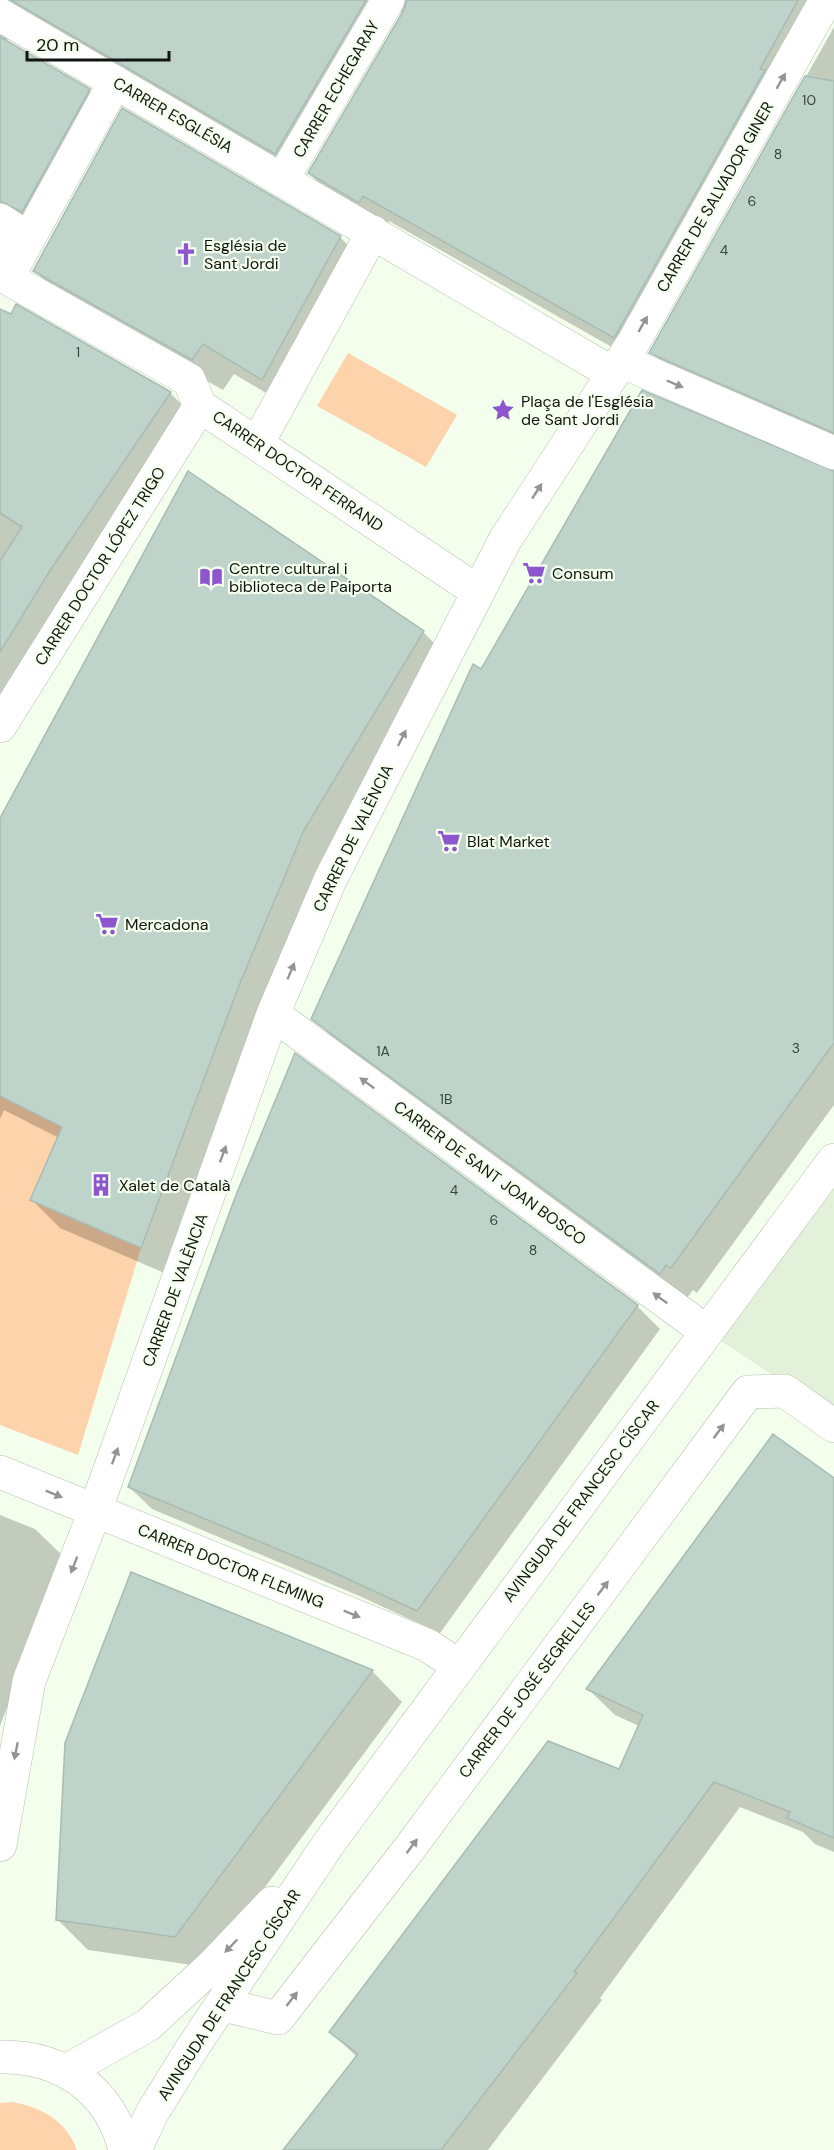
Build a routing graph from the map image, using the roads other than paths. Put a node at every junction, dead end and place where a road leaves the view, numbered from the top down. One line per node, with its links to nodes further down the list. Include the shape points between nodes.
1 (388, 0): 6 (street, CARRER ECHEGARAY)
2 (826, 0): 4 (street, CARRER DE SALVADOR GINER)
3 (0, 15): 5 (street, CARRER ESGLÉSIA)
4 (821, 35): 10 (street, CARRER DE SALVADOR GINER, one-way to 4)
5 (114, 82): 6 (street, CARRER ESGLÉSIA); 9 (street)
6 (283, 178): 8 (street)
7 (0, 220): 9 (street, via 15,230)
8 (374, 232): 10 (street); 12 (street)
9 (3, 267): 11 (street, CARRER DOCTOR FERRAND, via 189,380)
10 (611, 375): 13 (street, one-way to 13); 14 (street, one-way to 10, via 505,540)
11 (200, 406): 12 (street, CARRER DOCTOR FERRAND); 15 (street, CARRER DOCTOR LÓPEZ TRIGO)
12 (257, 444): 14 (street, CARRER DOCTOR FERRAND)
13 (834, 453)
14 (477, 591): 16 (street, CARRER DE VALÈNCIA, one-way to 14, via 332,878)
15 (0, 726)
16 (273, 1014): 18 (street, CARRER DE SANT JOAN BOSCO, one-way to 16); 21 (street, CARRER DE VALÈNCIA, one-way to 16)
17 (834, 1160): 18 (street, AVINGUDA DE FRANCESC CÍSCAR)
18 (707, 1332): 22 (street, AVINGUDA DE FRANCESC CÍSCAR)
19 (834, 1426): 25 (street, CARRER DE JOSÉ SEGRELLES, one-way to 19, via 278,2018 409,1849 748,1392 785,1391)
20 (0, 1472): 21 (street, CARRER DOCTOR FLEMING, one-way to 21)
21 (95, 1510): 22 (street, CARRER DOCTOR FLEMING, one-way to 22, via 427,1645); 24 (street, CARRER DE VALÈNCIA, one-way to 24, via 29,1682)
22 (459, 1666): 23 (street, AVINGUDA DE FRANCESC CÍSCAR)
23 (329, 1843): 25 (street, AVINGUDA DE FRANCESC CÍSCAR); 27 (street, AVINGUDA DE FRANCESC CÍSCAR, one-way to 27, via 214,1964 148,2025)
24 (0, 1845)
25 (223, 2005): 29 (street, AVINGUDA DE FRANCESC CÍSCAR, via 152,2113)
26 (0, 2057): 27 (street, via 22,2056)
27 (66, 2071): 28 (street, via 102,2100 120,2130)
28 (125, 2150)
29 (135, 2150)

